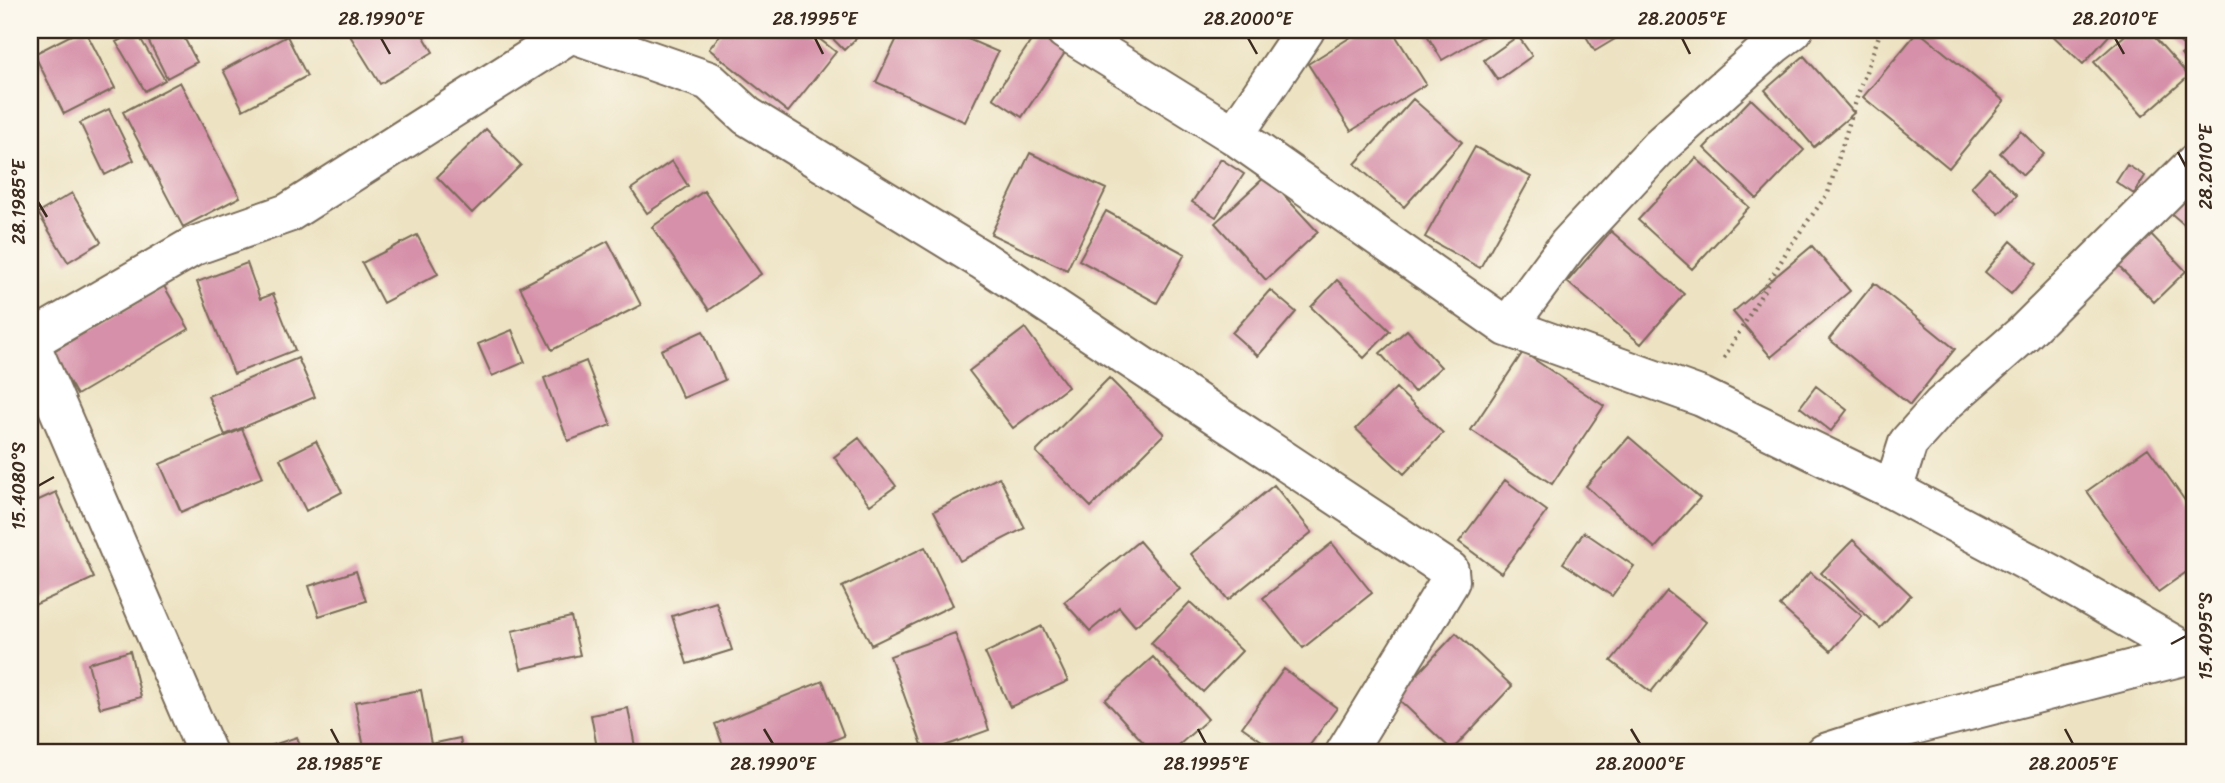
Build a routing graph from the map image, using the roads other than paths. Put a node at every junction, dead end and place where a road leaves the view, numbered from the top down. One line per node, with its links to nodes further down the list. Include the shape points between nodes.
1 (1065, 30): 4 (street)
2 (1305, 30): 4 (street)
3 (1793, 30): 6 (street, via 1659,147 1568,245)
4 (1234, 135): 6 (street)
5 (2195, 163): 8 (street, via 2024,334 1942,405 1908,443)
6 (1507, 327): 8 (street, via 1702,397)
7 (30, 342): 10 (street); 11 (street, via 194,246 288,213 570,33 709,81 747,116 982,260 1449,570 1450,581)
8 (1893, 490): 9 (street)
9 (2194, 654): 12 (street, via 1906,727)
10 (207, 753)
11 (1345, 753)
12 (1825, 753)

